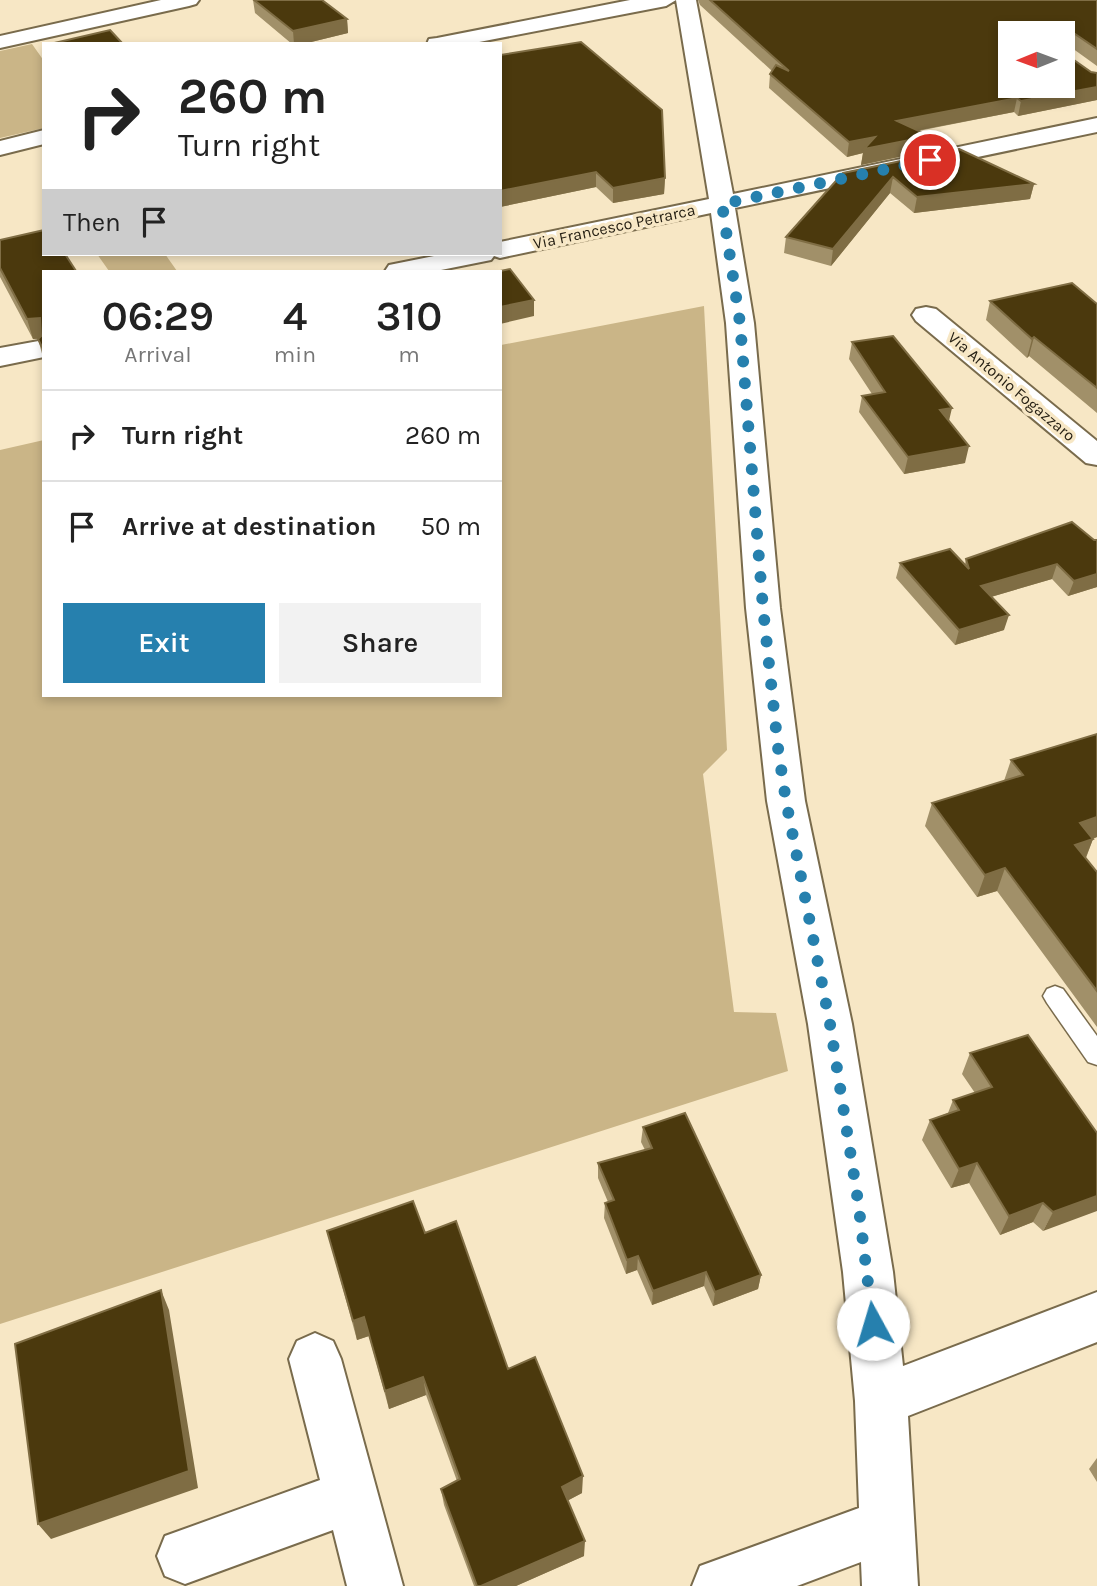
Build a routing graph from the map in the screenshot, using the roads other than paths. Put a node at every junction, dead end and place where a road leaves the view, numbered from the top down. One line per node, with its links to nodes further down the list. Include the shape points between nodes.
1 (189, 0): 4 (street)
2 (666, 0): 5 (street)
3 (686, 0): 9 (street)
4 (0, 42)
5 (446, 42)
6 (1097, 125): 9 (street, Via Francesco Petrarca)
7 (42, 137): 8 (street)
8 (0, 148)
9 (722, 204): 10 (street, Via Francesco Petrarca); 21 (street, via 740,323 780,761 851,1154)
10 (502, 250)
11 (472, 256): 12 (street)
12 (403, 270)
13 (926, 315): 16 (street, Via Antonio Fogazzaro)
14 (42, 348): 15 (street)
15 (0, 357)
16 (1097, 456)
17 (1055, 996): 18 (lane)
18 (1097, 1055)
19 (1097, 1317): 21 (street)
20 (315, 1359): 22 (street)
21 (881, 1401): 23 (street)
22 (351, 1496): 24 (street); 25 (street)
23 (887, 1525): 26 (street); 27 (street)
24 (185, 1556)
25 (374, 1586)
26 (720, 1586)
27 (890, 1586)

